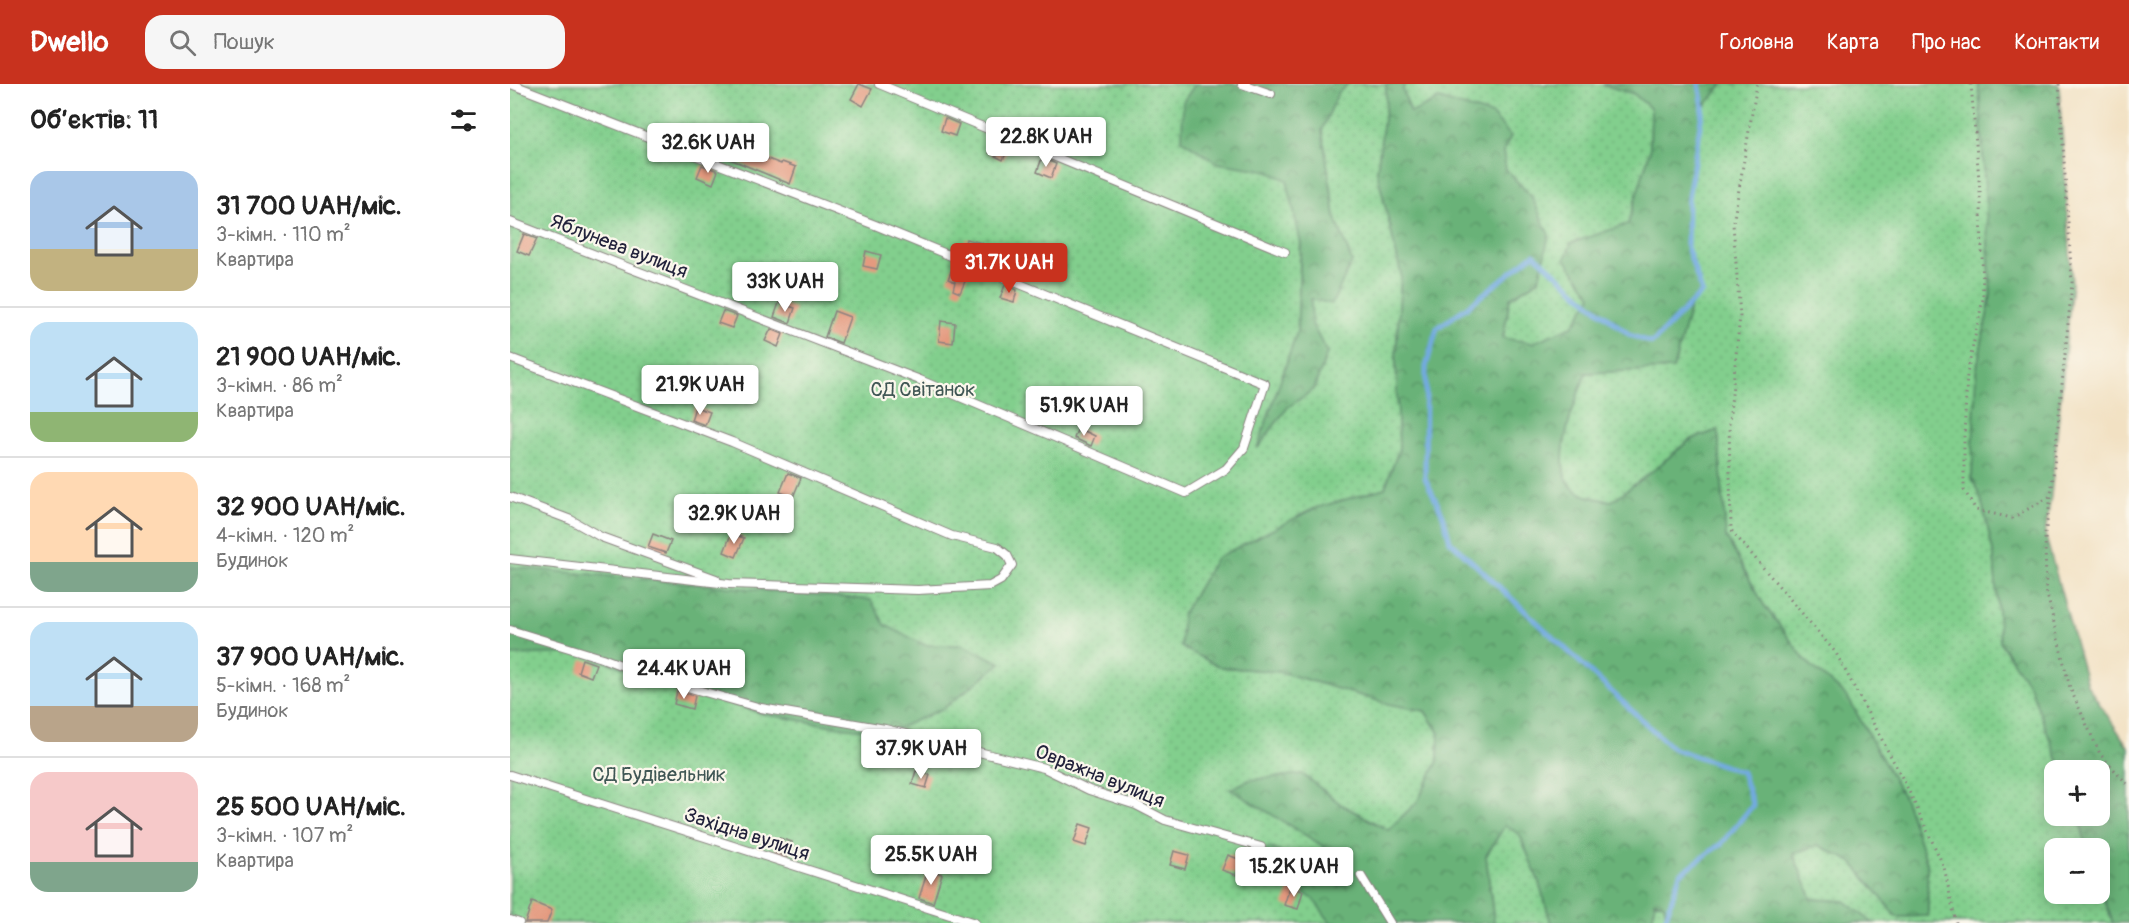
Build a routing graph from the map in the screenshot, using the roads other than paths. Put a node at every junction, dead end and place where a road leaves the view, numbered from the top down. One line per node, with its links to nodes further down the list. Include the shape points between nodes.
1 (511, 84): 5 (lane, Яблунева вулиця, via 875,225 1265,384 1244,448 1226,469 1186,493 920,380)
2 (879, 84): 6 (lane)
3 (1242, 84): 4 (lane)
4 (1271, 94)
5 (510, 222)
6 (1285, 252)
7 (510, 358): 10 (lane, via 732,442 952,536 996,547 1007,555 1012,566 990,586 918,590)
8 (510, 497): 10 (lane, via 571,520 601,537)
9 (510, 559): 10 (lane)
10 (729, 584)
11 (510, 630): 13 (lane, Овражна вулиця, via 761,708 885,729 1044,768 1165,820)
12 (510, 776): 17 (lane, Західна вулиця)
13 (1261, 847)
14 (1361, 876): 18 (lane)
15 (510, 920): 16 (lane)
16 (519, 923)
17 (975, 923)
18 (1390, 923)

